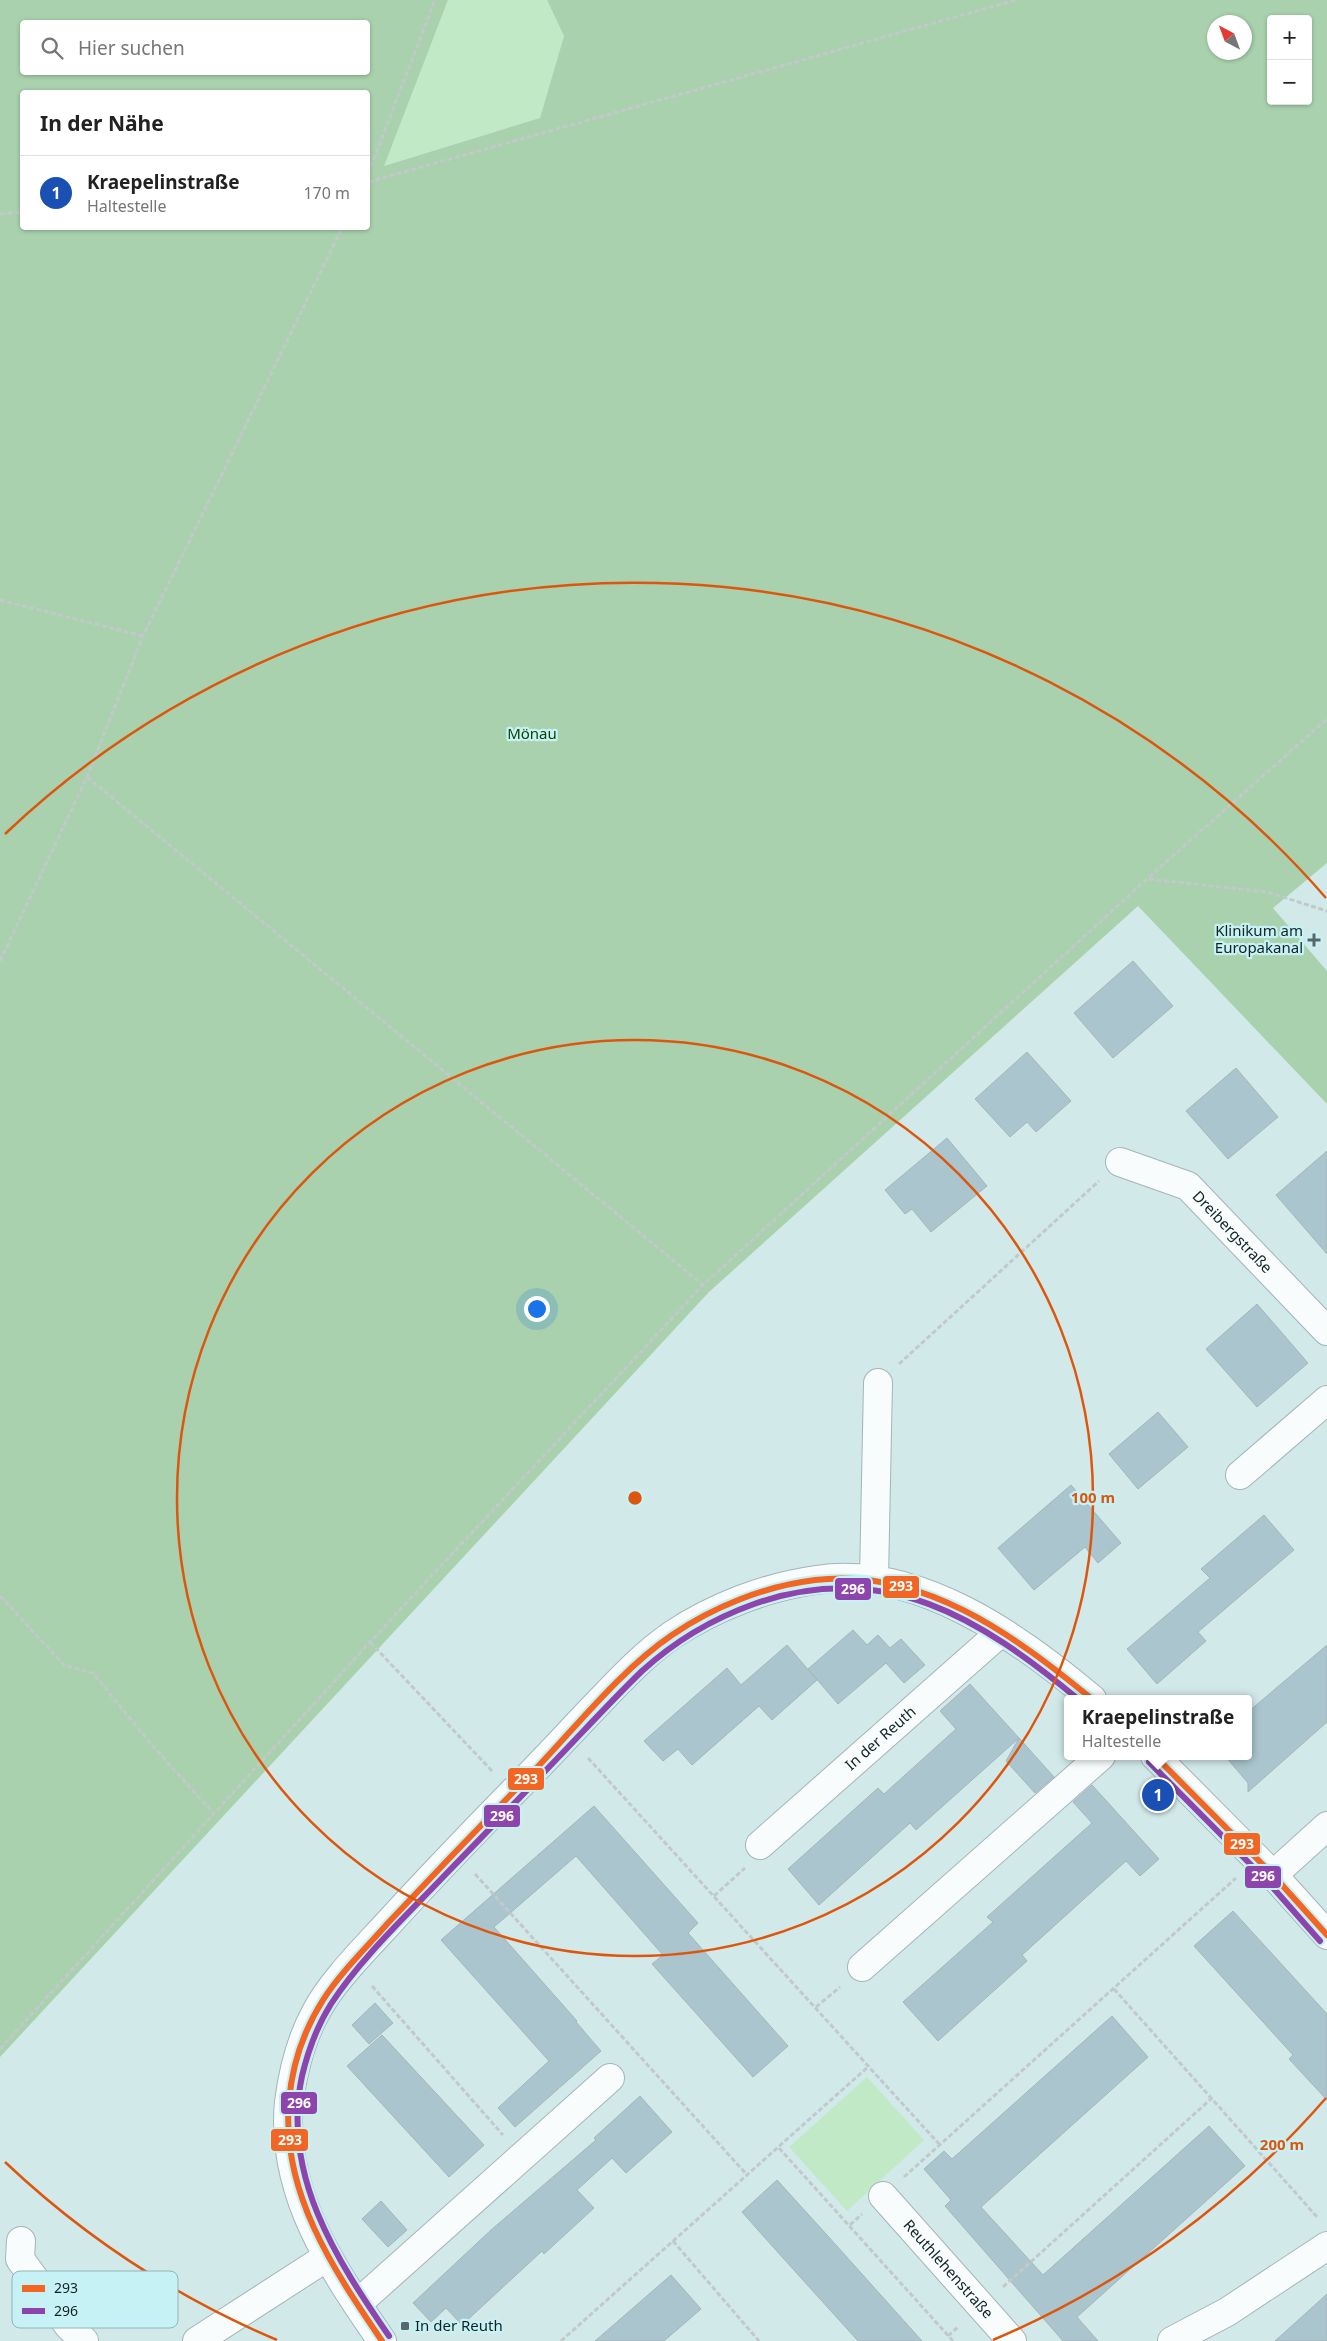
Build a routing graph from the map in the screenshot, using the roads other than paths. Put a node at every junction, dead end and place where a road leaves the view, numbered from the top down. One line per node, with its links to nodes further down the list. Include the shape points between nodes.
1 (1120, 1162): 2 (street, Dreibergstraße, via 1188,1186)
2 (1327, 1331)
3 (878, 1383): 6 (street)
4 (1327, 1400): 5 (street)
5 (1240, 1475)
6 (874, 1578): 7 (street, via 934,1595); 20 (street, via 817,1579 754,1595 671,1636 630,1670 352,1963 316,2010 296,2060 289,2104 289,2146 300,2197)
7 (1001, 1632): 8 (street); 12 (street, In der Reuth)
8 (1087, 1695)
9 (1095, 1760): 15 (street)
10 (1159, 1760): 13 (street)
11 (1327, 1826): 13 (street)
12 (760, 1844)
13 (1265, 1867): 14 (street)
14 (1327, 1935)
15 (862, 1967)
16 (610, 2078): 22 (street)
17 (883, 2196): 28 (street, Reuthlehenstraße)
18 (1324, 2233): 24 (street, via 1226,2312)
19 (21, 2241): 21 (street, via 20,2259)
20 (327, 2257): 22 (street); 26 (street)
21 (29, 2271)
22 (357, 2304): 27 (street)
23 (72, 2328): 25 (street)
24 (1183, 2339)
25 (84, 2341)
26 (198, 2341)
27 (382, 2341)
28 (1012, 2341)

